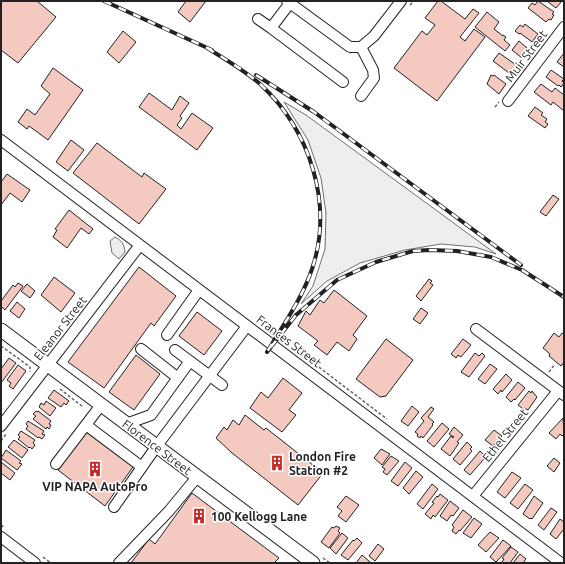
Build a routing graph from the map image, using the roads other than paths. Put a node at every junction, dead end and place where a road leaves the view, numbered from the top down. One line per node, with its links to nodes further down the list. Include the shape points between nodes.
1 (288, 2): 5 (street); 6 (street, via 350,47)
2 (405, 4): 6 (street)
3 (258, 19): 5 (street)
4 (564, 27): 9 (street, Muir Street)
5 (271, 28): 7 (street)
6 (361, 47): 8 (street, via 373,70 374,78)
7 (343, 82)
8 (361, 96)
9 (508, 101)
10 (1, 140): 11 (street, Frances Street)
11 (140, 246): 12 (street, Frances Street); 20 (street, Eleanor Street)
12 (200, 290): 13 (street, Frances Street); 16 (street)
13 (247, 326): 21 (street); 33 (street, Frances Street)
14 (476, 329): 24 (street)
15 (1, 330): 20 (main road, Florence Street)
16 (167, 334)
17 (141, 349): 22 (street)
18 (175, 350): 19 (street)
19 (190, 361): 21 (street); 22 (street)
20 (48, 366): 25 (main road, Florence Street); 28 (street, Eleanor Street)
21 (210, 375): 23 (street); 29 (street)
22 (178, 378): 26 (street, via 151,415)
23 (222, 385)
24 (561, 393): 33 (street, Ethel Street)
25 (101, 405): 26 (main road, Florence Street); 27 (street)
26 (126, 424): 29 (main road, Florence Street)
27 (86, 425): 30 (street); 31 (street)
28 (5, 428)
29 (156, 447): 31 (street); 32 (main road, Florence Street)
30 (56, 464)
31 (142, 467): 34 (street)
32 (197, 477): 37 (street, via 169,512); 38 (main road, Florence Street)
33 (473, 496): 39 (street, Frances Street)
34 (114, 507)
35 (1, 537): 36 (street)
36 (35, 563)
37 (119, 563)
38 (313, 563)
39 (562, 563)

